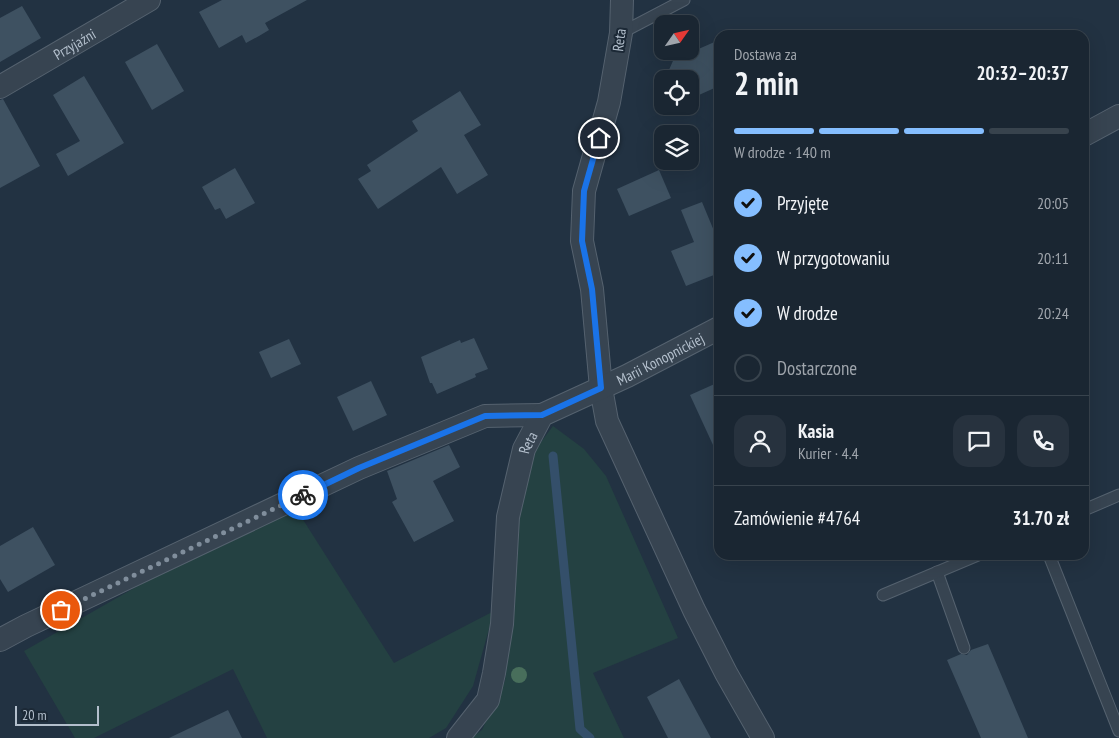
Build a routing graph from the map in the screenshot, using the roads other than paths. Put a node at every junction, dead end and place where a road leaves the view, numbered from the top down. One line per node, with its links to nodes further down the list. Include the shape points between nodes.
1 (149, 0): 5 (street, Przyjaźni)
2 (622, 0): 4 (street, Reta)
3 (684, 0): 4 (lane)
4 (620, 33): 9 (street, Reta, via 609,102 584,191 582,241 592,289)
5 (0, 87)
6 (1119, 116): 7 (street)
7 (1089, 132)
8 (714, 331): 9 (street, Marii Konopnickiej)
9 (601, 388): 10 (street, Reta); 21 (street, via 611,432 694,610)
10 (542, 415): 17 (street, via 485,416 350,472); 20 (street, Reta, via 524,449 508,517 502,624 488,700)
11 (1119, 495): 12 (lane)
12 (1089, 508)
13 (966, 560): 15 (lane)
14 (1051, 560): 19 (lane)
15 (937, 572): 16 (lane); 18 (lane)
16 (883, 595)
17 (0, 640)
18 (964, 648)
19 (1119, 731)
20 (458, 738)
21 (762, 738)

